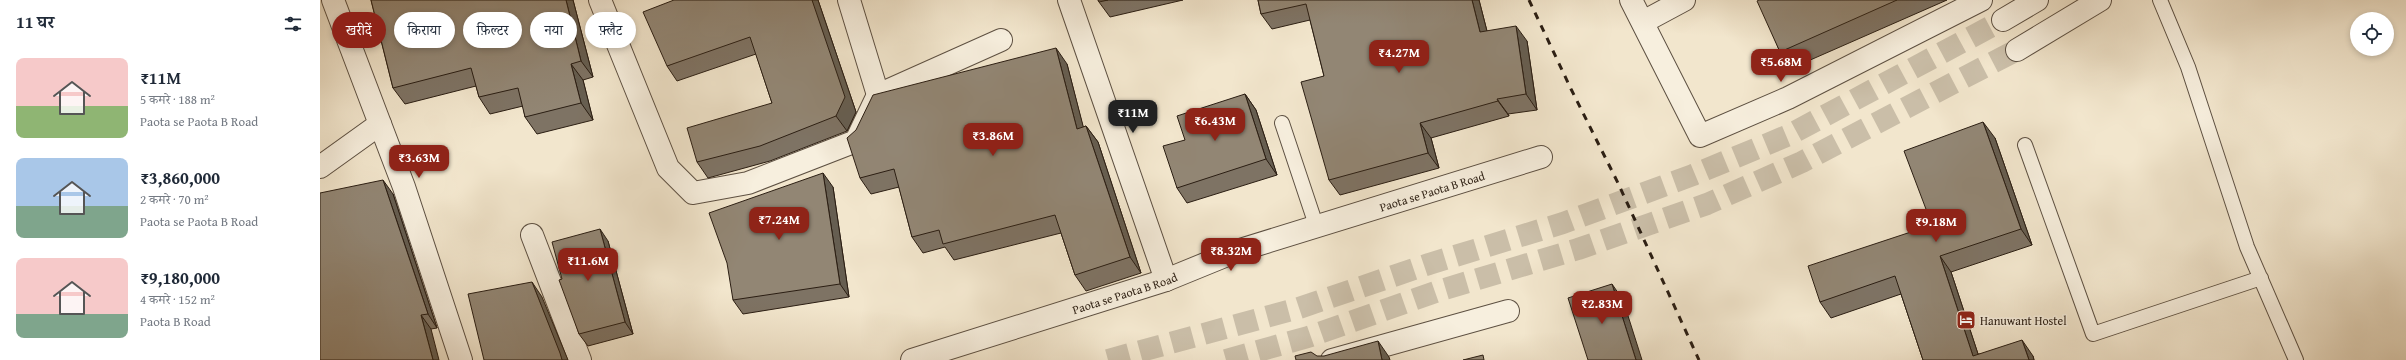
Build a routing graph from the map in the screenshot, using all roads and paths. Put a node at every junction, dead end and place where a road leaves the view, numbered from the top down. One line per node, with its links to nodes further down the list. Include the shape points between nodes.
1 (333, 0): 17 (street)
2 (600, 0): 15 (street, via 668,168 693,193 748,183 856,141)
3 (849, 0): 15 (street)
4 (1069, 0): 24 (street)
5 (1631, 0): 12 (street)
6 (1684, 0): 12 (street)
7 (1981, 0): 12 (street, via 1788,98 1700,136)
8 (2037, 0): 11 (street)
9 (2100, 0): 14 (street)
10 (2160, 0): 23 (lane, via 2188,67 2247,247)
11 (2002, 20)
12 (1643, 22)
13 (1001, 40): 15 (street)
14 (2017, 50)
15 (878, 96)
16 (1282, 123): 21 (lane)
17 (380, 124): 20 (street); 26 (street, via 404,187)
18 (2025, 145): 23 (lane, via 2093,334)
19 (1541, 157): 21 (street, Paota se Paota B Road)
20 (320, 167)
21 (1317, 228): 24 (street, Paota se Paota B Road, via 1237,251)
22 (532, 235): 27 (street)
23 (2261, 278): 30 (lane)
24 (1166, 280): 28 (street, Paota se Paota B Road)
25 (1508, 311): 29 (street)
26 (461, 360)
27 (580, 360)
28 (912, 360)
29 (1332, 360)
30 (2296, 360)

